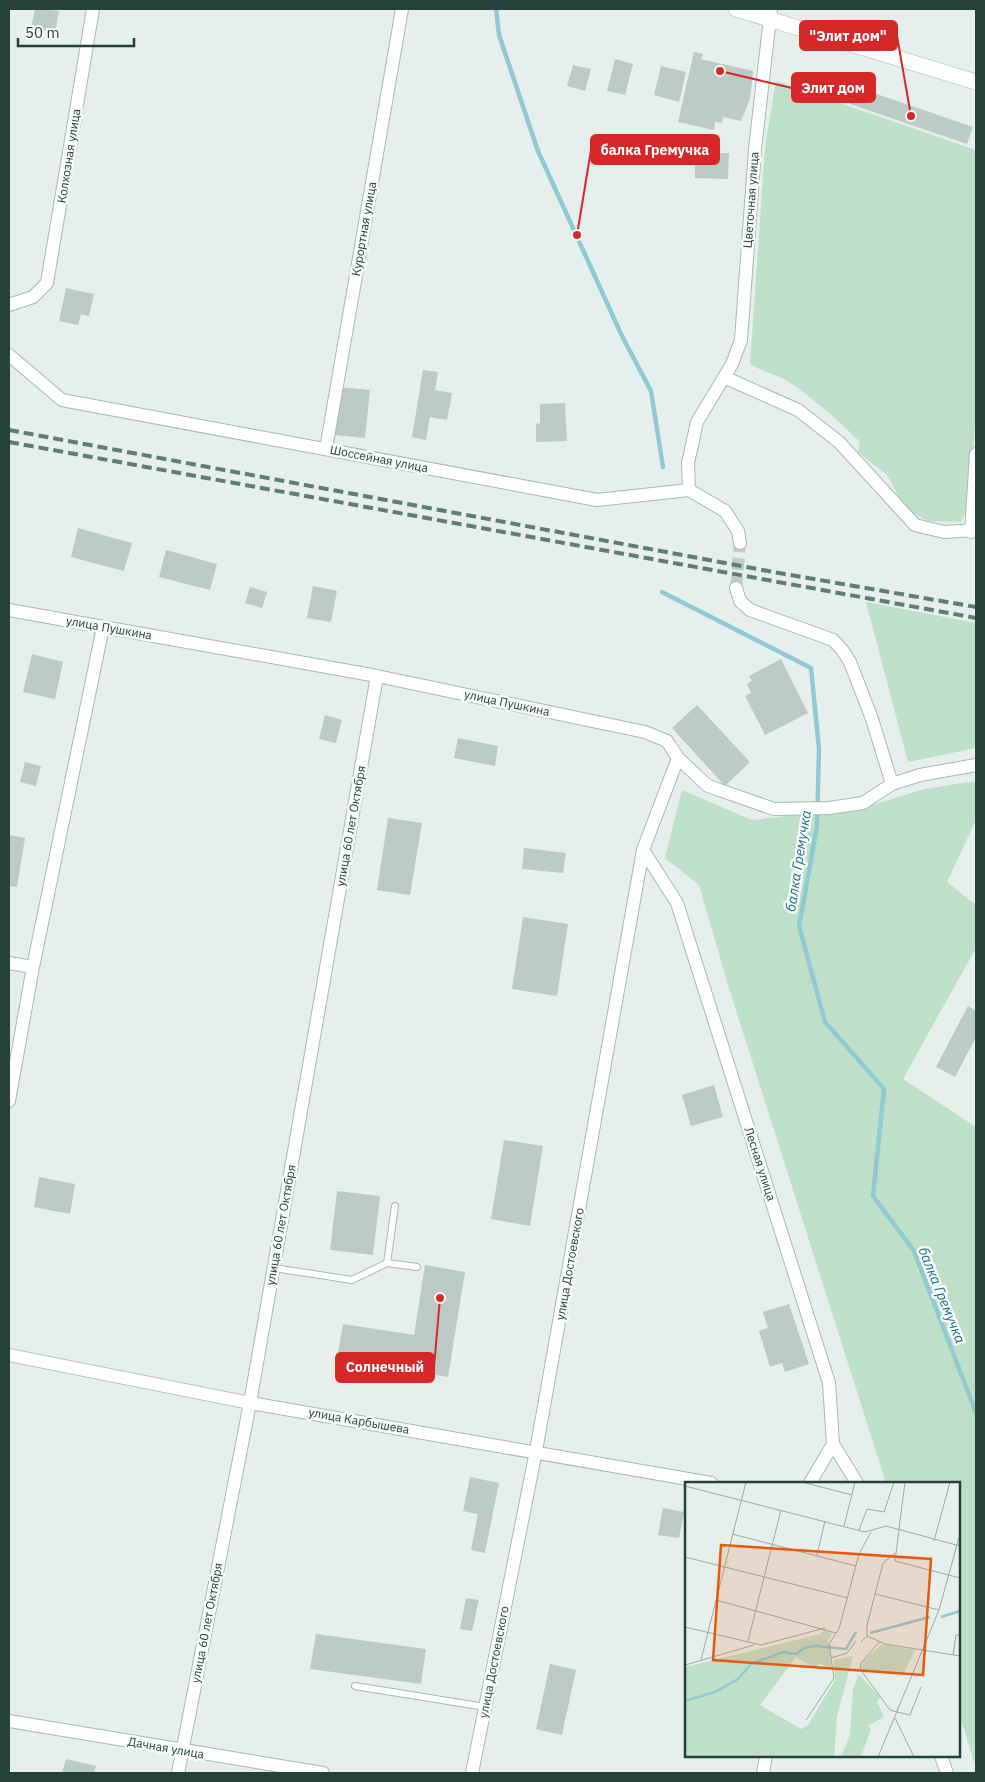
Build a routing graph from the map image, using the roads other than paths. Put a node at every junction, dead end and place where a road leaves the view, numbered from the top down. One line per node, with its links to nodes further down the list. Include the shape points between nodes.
1 (93, 9): 6 (street, Колхозная улица, via 47,282 32,297)
2 (402, 9): 9 (street, Курортная улица)
3 (736, 9): 4 (main road)
4 (770, 15): 5 (main road); 8 (street, Цветочная улица, via 755,149 740,340)
5 (976, 82)
6 (9, 304)
7 (9, 355): 9 (street, Шоссейная улица, via 62,400)
8 (724, 377): 11 (street, Цветочная улица, via 697,422 688,464); 12 (street, via 798,410 839,442 915,525 944,532)
9 (326, 449): 11 (street, Шоссейная улица, via 596,500)
10 (976, 454): 12 (street)
11 (688, 490): 13 (street, via 725,510)
12 (974, 531)
13 (740, 543)
14 (736, 588): 20 (street, via 740,601 750,610 833,640 843,651 872,719)
15 (9, 610): 16 (street, улица Пушкина)
16 (103, 627): 17 (street, улица Пушкина); 23 (street)
17 (377, 676): 18 (street, улица Пушкина, via 645,732 667,741); 28 (street, улица 60 лет Октября)
18 (678, 758): 20 (street, улица Пушкина, via 708,786 774,810 863,803); 21 (street, улица Достоевского)
19 (976, 765): 20 (street, улица Пушкина, via 920,775)
20 (892, 784)
21 (643, 850): 31 (street, Лесная улица, via 677,902 829,1383); 32 (street, улица Достоевского)
22 (9, 963): 23 (street)
23 (33, 967): 24 (street)
24 (9, 1101)
25 (395, 1206): 26 (lane)
26 (387, 1263): 27 (lane); 28 (lane, via 352,1280)
27 (417, 1267)
28 (274, 1268): 30 (street, улица 60 лет Октября)
29 (9, 1355): 30 (street, улица Карбышева)
30 (250, 1403): 32 (street, улица Карбышева); 39 (street, улица 60 лет Октября)
31 (832, 1444): 34 (street); 35 (street)
32 (536, 1452): 33 (street, улица Карбышева); 37 (street, улица Достоевского)
33 (705, 1482)
34 (811, 1482)
35 (855, 1482)
36 (355, 1686): 37 (lane)
37 (486, 1707): 44 (street, улица Достоевского)
38 (9, 1720): 39 (street, Дачная улица)
39 (182, 1751): 42 (street, улица 60 лет Октября); 43 (street, Дачная улица)
40 (766, 1757): 45 (street)
41 (941, 1757): 46 (street)
42 (178, 1773)
43 (323, 1773)
44 (472, 1773)
45 (763, 1773)
46 (947, 1773)

